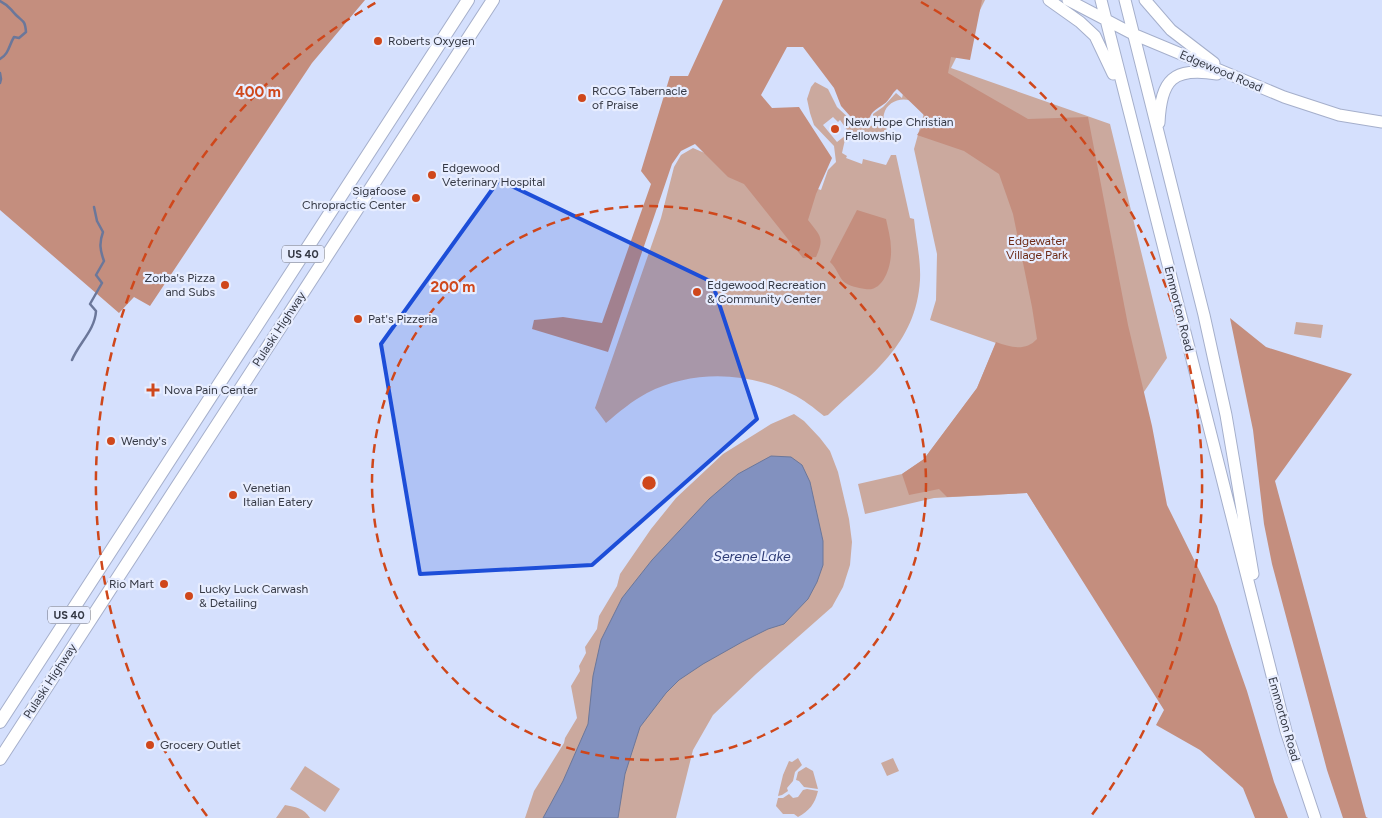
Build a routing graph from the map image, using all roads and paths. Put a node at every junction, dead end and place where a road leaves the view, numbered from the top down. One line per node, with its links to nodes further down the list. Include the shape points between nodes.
1 (468, 0): 15 (highway, Pulaski Highway / US 40)
2 (493, 0): 16 (highway, Pulaski Highway / US 40)
3 (1049, 0): 11 (main road, via 1095,36)
4 (1068, 0): 8 (main road, Edgewood Road)
5 (1100, 0): 8 (main road, Emmorton Road)
6 (1125, 0): 9 (main road, Emmorton Road)
7 (1145, 0): 10 (main road, via 1171,30)
8 (1106, 20): 9 (main road, Edgewood Road); 11 (main road, Emmorton Road)
9 (1133, 34): 10 (main road, Edgewood Road); 13 (main road, Emmorton Road)
10 (1231, 76): 12 (main road, Edgewood Road, via 1333,113); 13 (main road, via 1196,71 1177,76 1169,82 1160,105)
11 (1127, 103): 14 (main road, Emmorton Road)
12 (1382, 122)
13 (1158, 138): 14 (main road, Emmorton Road, via 1226,415 1253,575)
14 (1257, 618): 17 (main road, Emmorton Road, via 1286,730)
15 (0, 722)
16 (0, 759)
17 (1315, 818)

